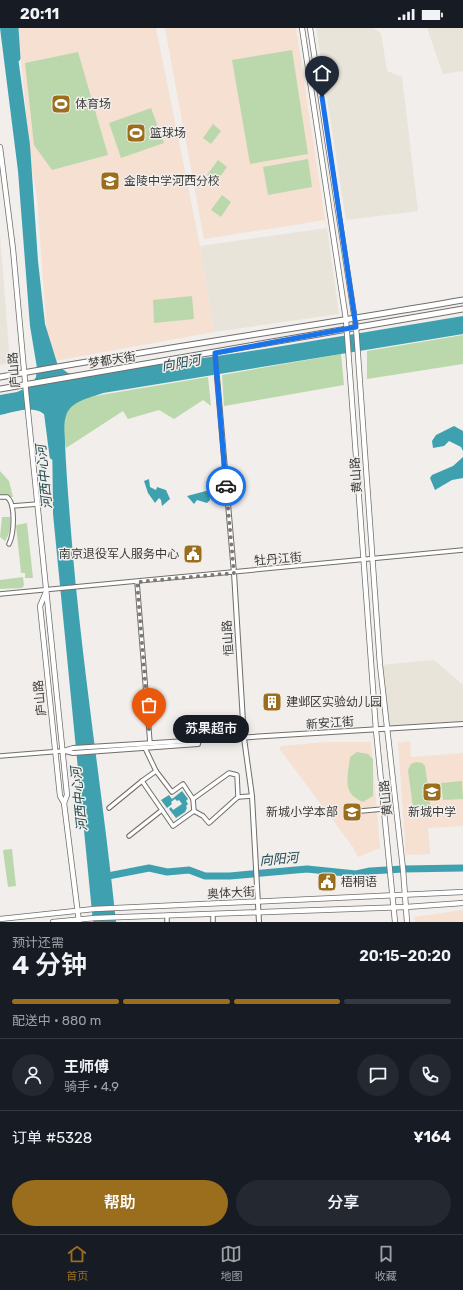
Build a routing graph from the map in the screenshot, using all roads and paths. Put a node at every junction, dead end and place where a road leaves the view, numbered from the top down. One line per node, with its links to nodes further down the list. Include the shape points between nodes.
1 (302, 28): 10 (main road, 黄山路)
2 (310, 28): 9 (main road, 黄山路)
3 (0, 147): 4 (main road, 庐山路)
4 (1, 158): 5 (main road, 庐山路)
5 (6, 186): 6 (street); 14 (main road, 庐山路)
6 (0, 187)
7 (463, 300): 9 (main road, 梦都大街)
8 (463, 309): 11 (main road, 梦都大街)
9 (354, 319): 10 (main road, 梦都大街); 11 (main road, 黄山路)
10 (346, 320): 12 (main road, 黄山路); 14 (main road, 梦都大街, via 209,340)
11 (356, 327): 12 (main road, 梦都大街); 24 (main road, 黄山路)
12 (347, 329): 13 (main road, 梦都大街); 25 (main road, 黄山路)
13 (215, 353): 16 (street, 恒山路); 17 (main road, 梦都大街)
14 (27, 372): 15 (main road, 梦都大街); 17 (main road, 庐山路)
15 (0, 377)
16 (217, 377): 26 (street, 恒山路)
17 (28, 384): 18 (main road, 梦都大街); 20 (main road, 庐山路, via 26,392)
18 (0, 389)
19 (0, 497): 21 (street, via 9,498)
20 (38, 504): 21 (street); 28 (main road, 庐山路)
21 (12, 506): 22 (street, via 14,526)
22 (9, 544)
23 (463, 550): 24 (street, 牡丹江街)
24 (372, 560): 25 (street, 牡丹江街); 31 (main road, 黄山路)
25 (362, 561): 26 (street, 牡丹江街); 32 (main road, 黄山路)
26 (234, 573): 27 (street, 牡丹江街); 33 (street, 恒山路)
27 (137, 582): 28 (street, 牡丹江街); 35 (street)
28 (47, 590): 29 (street, 牡丹江街); 38 (main road, 庐山路); 39 (main road, 庐山路, via 40,606)
29 (0, 594)
30 (463, 724): 31 (street, 新安江街)
31 (388, 729): 32 (street, 新安江街); 55 (main road, 黄山路)
32 (376, 730): 33 (street, 新安江街); 48 (main road, 黄山路)
33 (244, 738): 34 (street, 新安江街); 43 (street, 恒山路)
34 (198, 740): 35 (street, 新安江街); 36 (street, 新安江街, via 198,744)
35 (150, 743): 37 (street, 新安江街)
36 (145, 748): 37 (street, 新安江街); 41 (street)
37 (100, 749): 38 (street, 新安江街)
38 (62, 751): 39 (street, 新安江街); 46 (main road, 庐山路, via 67,795)
39 (56, 752): 40 (street, 新安江街); 46 (main road, 庐山路, via 60,796)
40 (0, 756)
41 (156, 771): 42 (street); 45 (street, via 172,792 183,784)
42 (142, 781): 47 (street); 49 (street)
43 (252, 796): 44 (street); 56 (street, 恒山路)
44 (238, 797): 45 (street, via 237,775 229,773); 50 (street, via 209,823)
45 (193, 800): 50 (street)
46 (64, 803): 60 (main road, 庐山路)
47 (109, 808)
48 (383, 809): 51 (street); 54 (main road, 黄山路)
49 (162, 810): 50 (street, via 173,826); 52 (street)
50 (194, 811)
51 (361, 811)
52 (128, 836)
53 (463, 892): 55 (main road, 奥体大街)
54 (392, 896): 55 (main road, 奥体大街); 56 (main road, 奥体大街); 58 (main road, 黄山路)
55 (406, 896): 59 (main road, 黄山路)
56 (258, 901): 60 (main road, 奥体大街); 61 (street, 恒山路)
57 (463, 903): 59 (main road, 奥体大街)
58 (393, 906): 59 (main road, 奥体大街); 61 (main road, 奥体大街); 70 (main road, 黄山路)
59 (406, 907): 71 (main road, 黄山路)
60 (78, 910): 64 (main road, 奥体大街); 65 (main road, 庐山路)
61 (258, 913): 62 (main road, 奥体大街); 69 (street, 恒山路)
62 (213, 914): 63 (main road, 奥体大街); 68 (street)
63 (167, 916): 65 (main road, 奥体大街); 67 (street)
64 (0, 919)
65 (79, 920): 66 (main road, 奥体大街)
66 (53, 922)
67 (167, 922)
68 (213, 922)
69 (259, 922)
70 (395, 922)
71 (407, 922)

